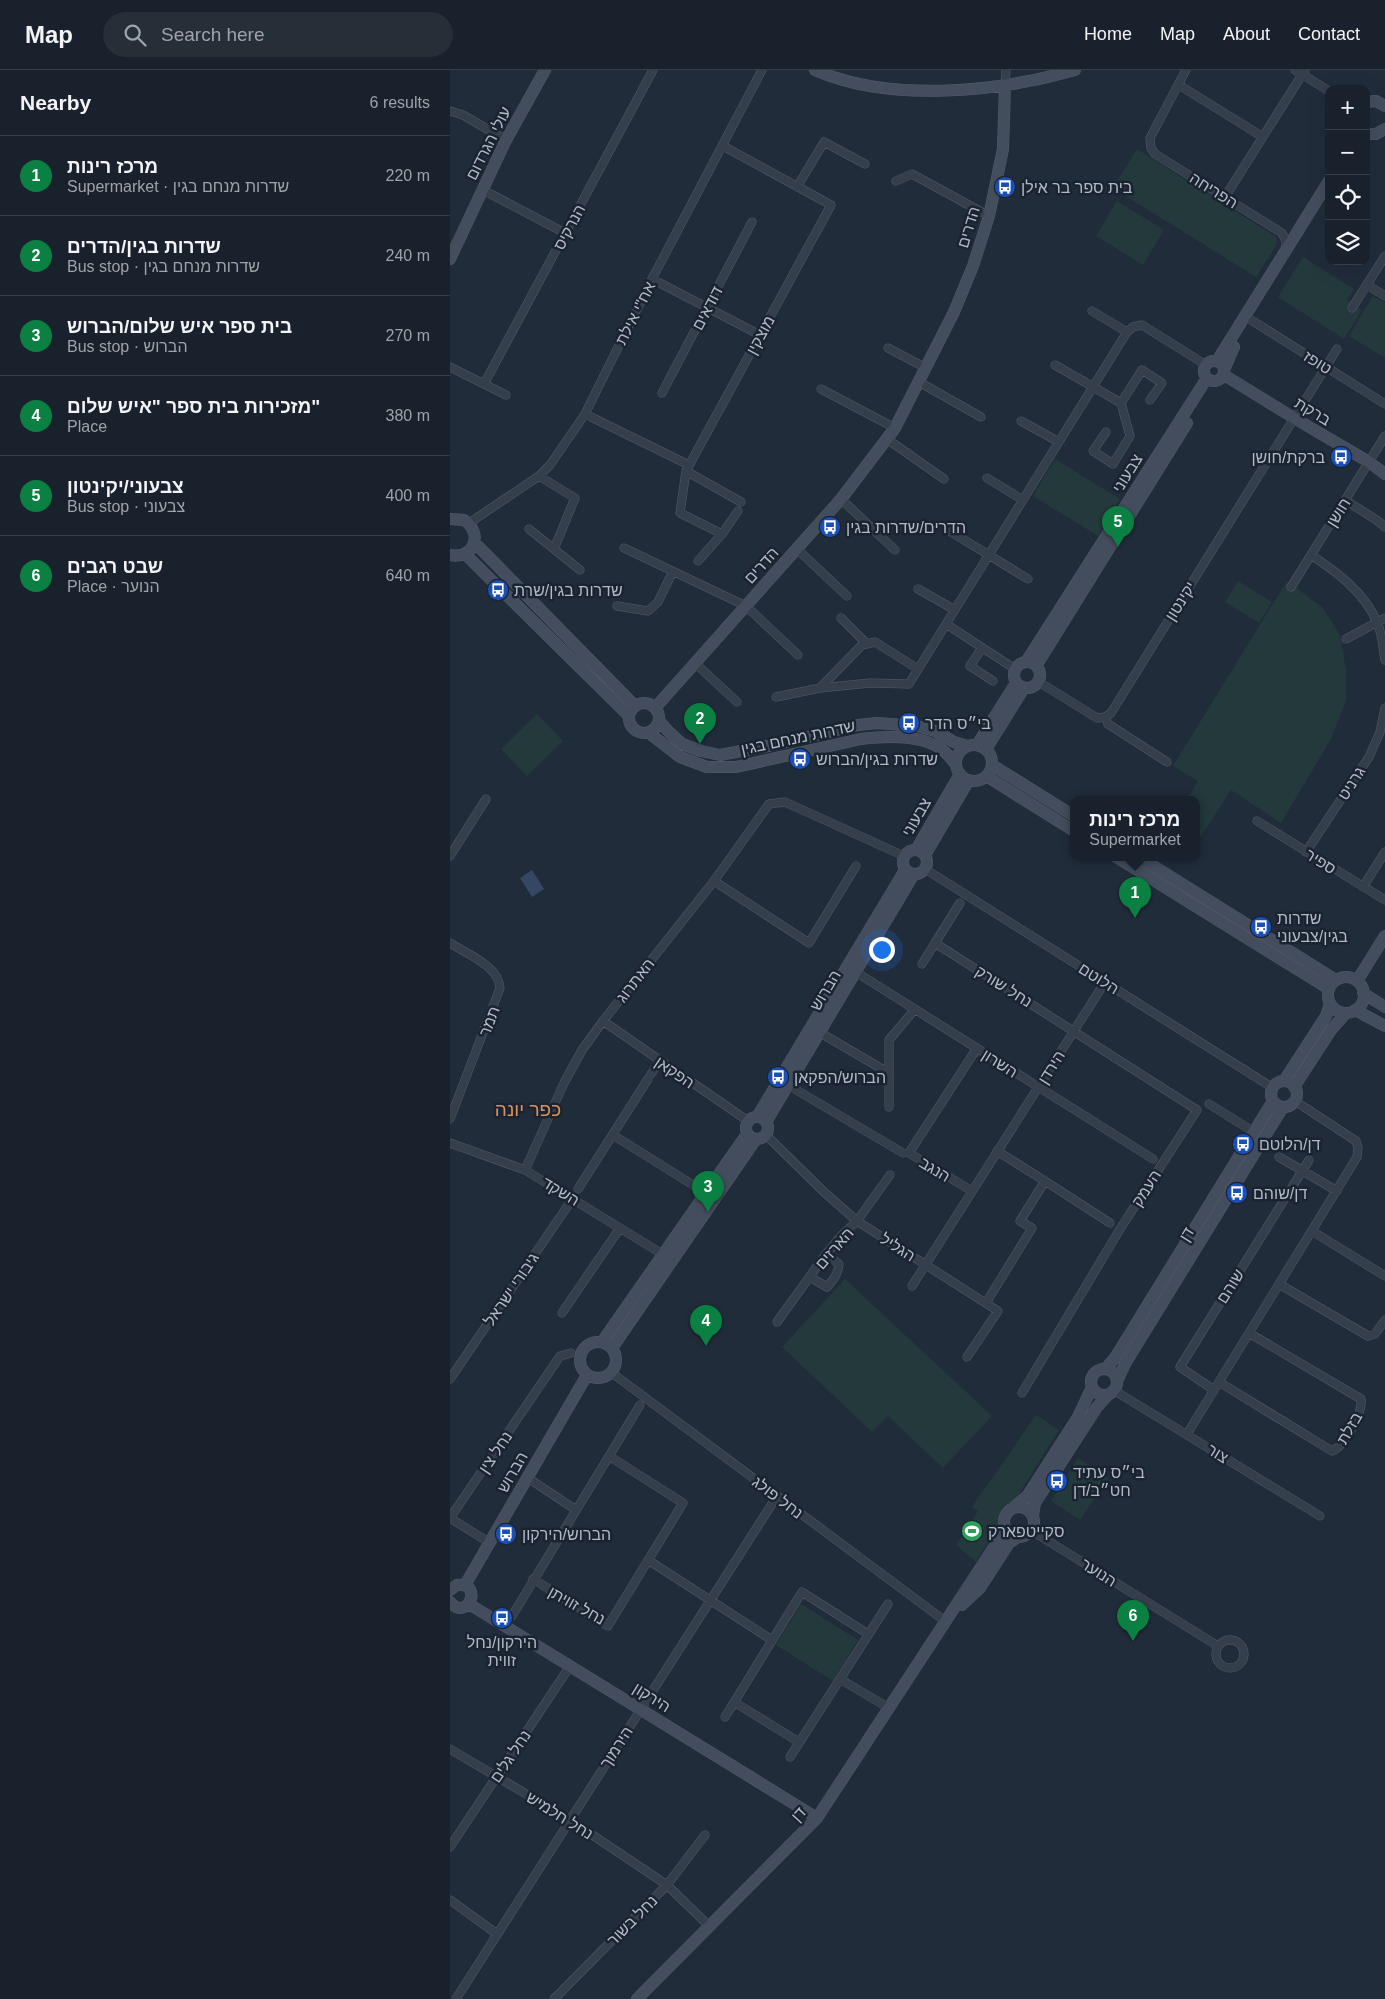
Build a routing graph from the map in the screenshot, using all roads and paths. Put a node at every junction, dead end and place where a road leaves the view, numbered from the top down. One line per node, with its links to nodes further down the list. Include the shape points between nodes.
1 (545, 70): 17 (street, עולי הגרדום)
2 (653, 70): 29 (street, הנרקיס)
3 (762, 70): 18 (street, אח"י אילת)
4 (815, 70): 10 (street, via 858,83 900,90)
5 (1006, 70): 10 (street)
6 (1075, 70): 10 (street)
7 (1186, 70): 9 (street)
8 (1301, 71): 11 (street); 16 (street)
9 (1179, 84): 16 (street); 24 (street, הפריחה, via 1149,144 1155,154)
10 (1005, 86): 26 (street, הדרים, via 1003,149)
11 (1325, 88)
12 (1385, 92): 13 (street)
13 (1370, 101): 14 (street)
14 (1385, 106)
15 (450, 111): 17 (street)
16 (1263, 137): 24 (street)
17 (506, 140): 23 (street, עולי הגרדום)
18 (724, 146): 21 (street); 34 (street, אח"י אילת)
19 (864, 164): 21 (street, via 824,142)
20 (896, 181): 26 (street, via 912,174)
21 (797, 187): 42 (street, מוצקין, via 831,205)
22 (1325, 187): 28 (street)
23 (483, 190): 29 (street); 33 (street, עולי הגרדום)
24 (1225, 197): 30 (street, הפריחה)
25 (1325, 201): 40 (street)
26 (989, 216): 49 (street, הדרים, via 954,312)
27 (752, 222): 37 (street, דודאים)
28 (1298, 229): 30 (street); 31 (street)
29 (565, 233): 52 (street, הנרקיס)
30 (1282, 233): 31 (street)
31 (1286, 250): 48 (street)
32 (1385, 256): 35 (street)
33 (450, 259)
34 (652, 280): 37 (street); 60 (street, אח"י אילת)
35 (1367, 285): 36 (street); 38 (street)
36 (1385, 296)
37 (708, 308): 42 (street); 55 (street, דודאים)
38 (1352, 308)
39 (1092, 311): 41 (street)
40 (1251, 320): 46 (street, טופז); 48 (street, via 1228,358)
41 (1127, 332): 48 (street, via 1133,326 1142,325); 53 (street)
42 (760, 335): 70 (street, מוצקין)
43 (888, 348): 49 (street)
44 (1337, 349): 46 (street, יקינטון)
45 (1055, 365): 53 (street)
46 (1326, 366): 59 (street, טופז); 62 (street, יקינטון)
47 (450, 367): 52 (street)
48 (1218, 367): 50 (street, via 1220,380); 50 (street, via 1204,372); 62 (street, ברקת)
49 (926, 368): 51 (street, הדרים)
50 (1210, 380): 114 (street, צבעוני)
51 (919, 382): 61 (street); 64 (street, הדרים)
52 (484, 384): 56 (street)
53 (1093, 386): 58 (street); 68 (street)
54 (821, 389): 64 (street)
55 (662, 393)
56 (506, 395)
57 (1150, 400): 58 (street, via 1162,383 1142,370)
58 (1121, 403): 65 (street, via 1130,436 1113,464 1093,452)
59 (1385, 404)
60 (585, 414): 70 (street); 72 (street, אח"י אילת)
61 (981, 417)
62 (1294, 418): 69 (street, ברקת); 128 (street, יקינטון, via 1111,713)
63 (1021, 421): 68 (street)
64 (894, 428): 67 (street, הדרים)
65 (1106, 432)
66 (1385, 436): 69 (street, חושן)
67 (887, 439): 74 (street); 75 (street, הדרים)
68 (1059, 442): 76 (street)
69 (1369, 462): 71 (street, ברקת); 77 (street, חושן)
70 (688, 468): 78 (street); 85 (street, via 680,513)
71 (1385, 474)
72 (539, 476): 81 (street, אח"י אילת); 88 (street, via 575,498)
73 (987, 478): 76 (street)
74 (944, 479)
75 (841, 499): 89 (street, הדרים); 90 (street)
76 (1023, 500): 92 (street)
77 (1345, 500): 82 (street); 94 (street, חושן)
78 (741, 502)
79 (738, 511): 85 (street)
80 (450, 519): 81 (street)
81 (469, 523): 86 (street)
82 (1385, 527)
83 (529, 529): 88 (street)
84 (951, 532): 92 (street)
85 (722, 534): 95 (street)
86 (474, 542): 91 (street); 123 (street)
87 (624, 548): 97 (street, הדרים)
88 (554, 549): 96 (street)
89 (796, 549): 101 (street); 103 (street, הדרים)
90 (895, 550)
91 (465, 554): 93 (street); 127 (street)
92 (989, 554): 98 (street); 104 (street)
93 (450, 555)
94 (1311, 555): 99 (street, חושן); 106 (street, via 1335,570)
95 (698, 561)
96 (580, 570)
97 (673, 571): 102 (street, via 658,602 648,611); 103 (street, הדרים)
98 (1028, 580)
99 (1291, 587)
100 (918, 589): 104 (street)
101 (847, 596)
102 (616, 606)
103 (746, 606): 111 (street); 113 (street, הדרים)
104 (955, 610): 107 (street)
105 (840, 618): 109 (street)
106 (1381, 620): 108 (street); 112 (street)
107 (946, 624): 110 (street); 115 (street)
108 (1346, 639)
109 (867, 644): 115 (street, via 875,642); 120 (street, via 862,645)
110 (982, 648): 116 (street); 117 (street, via 970,666)
111 (798, 655)
112 (1385, 660)
113 (695, 663): 122 (street); 124 (street, הדרים)
114 (1031, 664): 116 (street, via 1020,664); 118 (street, via 1040,673)
115 (918, 669): 120 (street, via 909,684 870,683)
116 (1015, 669): 119 (street, via 1014,678)
117 (993, 681)
118 (1038, 682): 119 (street, via 1032,688); 128 (street, via 1097,718)
119 (1020, 685): 131 (street)
120 (820, 688): 121 (street)
121 (776, 697)
122 (737, 702)
123 (635, 706): 124 (street, via 645,703); 127 (street)
124 (655, 708): 129 (street)
125 (1385, 708): 126 (street, גרניט)
126 (1385, 713): 140 (street, גרניט, via 1368,757)
127 (629, 716): 130 (street, via 633,729 641,734)
128 (1105, 717): 132 (street, via 1108,724)
129 (659, 721): 130 (street); 131 (street, שדרות מנחם בגין, via 682,744 720,755 877,723 917,726 954,742)
130 (649, 733): 134 (street, שדרות מנחם בגין, via 680,757 706,767 736,767 861,739 914,739 944,751)
131 (977, 747): 133 (street, via 992,759); 134 (street, via 958,753)
132 (1167, 762)
133 (992, 765): 135 (street); 137 (street)
134 (962, 773): 135 (street, via 975,781); 142 (street, צבעוני)
135 (986, 776): 139 (street)
136 (486, 799): 143 (street)
137 (1070, 814)
138 (1257, 821): 140 (street, ספיר)
139 (1070, 828)
140 (1306, 852): 151 (street, ספיר)
141 (1385, 852): 151 (street)
142 (920, 853): 144 (street, via 911,850); 148 (street, via 927,863)
143 (450, 856)
144 (904, 856): 149 (street, via 903,862); 150 (street, האתרוג, via 785,802 769,804)
145 (1123, 861): 161 (street)
146 (1145, 861): 161 (street)
147 (856, 866): 150 (street, via 809,943)
148 (925, 869): 149 (street, via 920,873); 160 (street, הלוטם)
149 (909, 872): 158 (street, הברוש)
150 (714, 881): 167 (street, האתרוג)
151 (1363, 887): 152 (street, ספיר)
152 (1385, 900)
153 (960, 903): 156 (street)
154 (1385, 936): 159 (street)
155 (450, 943): 182 (street, תמר, via 491,969 500,981 498,997)
156 (935, 943): 157 (street); 169 (street, נחל שורק)
157 (922, 964)
158 (851, 969): 165 (street, השרון); 170 (street, הברוש); 183 (street, הברוש)
159 (1357, 981): 161 (street, via 1347,977); 162 (street)
160 (1104, 982): 169 (street, הירדן); 177 (street, הלוטם)
161 (1332, 984): 163 (street, via 1328,994)
162 (1363, 993): 164 (street); 166 (street, via 1362,1002)
163 (1330, 1004): 166 (street, via 1337,1010); 174 (street)
164 (1385, 1008)
165 (915, 1010): 171 (street, השרון); 173 (street, via 889,1040)
166 (1351, 1011): 168 (street); 174 (street, via 1331,1030)
167 (602, 1021): 172 (street, הפקאן); 193 (street, האתרוג, via 564,1083)
168 (1385, 1026)
169 (1074, 1030): 176 (street, הירדן); 229 (street, העמק, via 1197,1110 1120,1229)
170 (819, 1032): 173 (street); 175 (street, הברוש)
171 (977, 1048): 176 (street, השרון); 198 (street, הנגב, via 910,1153)
172 (660, 1061): 183 (street, הפקאן); 185 (street)
173 (889, 1074): 181 (street)
174 (1289, 1084): 177 (street, via 1276,1084); 178 (street, via 1297,1095)
175 (788, 1085): 183 (street, הברוש); 189 (street)
176 (1038, 1087): 188 (street, הירדן); 191 (street, השרון)
177 (1273, 1088): 180 (street, via 1271,1094)
178 (1295, 1101): 180 (street, via 1290,1106); 199 (street, via 1356,1141 1357,1157)
179 (1209, 1104): 184 (street)
180 (1278, 1104): 184 (street, דן); 224 (street, דן)
181 (889, 1107)
182 (450, 1120)
183 (757, 1120): 186 (street, via 746,1127); 186 (street, via 768,1128)
184 (1254, 1132): 221 (street, דן)
185 (613, 1135): 197 (street); 200 (street)
186 (756, 1136): 200 (street); 202 (street, הגליל); 218 (street)
187 (450, 1143): 193 (street, השקד)
188 (997, 1151): 196 (street); 198 (street, הירדן)
189 (903, 1153)
190 (1279, 1157): 194 (street)
191 (1153, 1159)
192 (1309, 1160): 194 (street, שוהם)
193 (525, 1170): 201 (street, השקד)
194 (1302, 1171): 199 (street); 228 (street, שוהם, via 1180,1367)
195 (890, 1174): 202 (street, הארזים)
196 (1045, 1181): 203 (street); 213 (street, via 1020,1221 1032,1228)
197 (578, 1189)
198 (972, 1191): 208 (street)
199 (1337, 1191): 205 (street)
200 (706, 1193): 207 (street)
201 (573, 1198): 204 (street, השקד); 225 (street, גיבורי ישראל)
202 (857, 1221): 206 (street, הארזים); 208 (street, הגליל)
203 (1110, 1223)
204 (620, 1228): 207 (street, השקד); 214 (street)
205 (1312, 1231): 209 (street); 211 (street)
206 (826, 1254): 210 (street, הארזים); 210 (street, via 839,1264 838,1273 827,1287)
207 (664, 1255): 218 (street)
208 (926, 1264): 212 (street); 213 (street, הגליל)
209 (1385, 1276)
210 (810, 1277): 216 (street, הארזים)
211 (1279, 1284): 215 (street, via 1368,1336 1375,1334); 217 (street)
212 (912, 1286)
213 (986, 1303): 220 (street, via 998,1311)
214 (562, 1313)
215 (1385, 1320)
216 (777, 1322)
217 (1249, 1333): 226 (street); 226 (street, בזלת, via 1361,1399 1357,1419 1341,1445 1332,1451)
218 (607, 1345): 222 (street, via 615,1352 616,1363); 223 (street, via 590,1344 582,1352 581,1364)
219 (571, 1353): 243 (street, נחל צין, via 560,1356 450,1518)
220 (967, 1357)
221 (1106, 1368): 224 (street); 227 (street, via 1093,1374)
222 (612, 1373): 223 (street, via 598,1379); 235 (street, נחל פולג)
223 (587, 1375): 234 (street, הברוש)
224 (1118, 1378): 230 (street, via 1117,1387)
225 (450, 1379)
226 (1219, 1382): 228 (street)
227 (1092, 1387): 230 (street, via 1097,1393); 236 (street, via 1078,1418 1028,1495)
228 (1214, 1390): 232 (street)
229 (1022, 1393)
230 (1111, 1393): 232 (street, צור); 238 (street, via 1097,1407 1035,1503)
231 (640, 1405): 233 (street, נחל זוויתן)
232 (1187, 1434): 239 (street, צור)
233 (609, 1456): 237 (street, נחל זוויתן); 244 (street, נחל זוויתן, via 683,1503)
234 (528, 1478): 237 (street); 243 (street, הברוש)
235 (776, 1496): 248 (street, הירמוך); 253 (street, נחל פולג)
236 (1014, 1507): 238 (street, via 1025,1508); 240 (street, via 1007,1513)
237 (576, 1510): 245 (street, נחל זוויתן)
238 (1033, 1515): 241 (street)
239 (1320, 1516)
240 (1004, 1524): 242 (street, via 1009,1533); 253 (street, דן, via 1000,1538)
241 (1032, 1530): 242 (street); 256 (street, הנוער)
242 (1018, 1537): 253 (street, דן, via 1009,1543 980,1588)
243 (490, 1542): 246 (street, הברוש)
244 (648, 1560): 245 (street, נחל זוויתן, via 608,1626); 248 (street)
245 (533, 1580): 252 (street, נחל זוויתן)
246 (465, 1585): 247 (street, via 457,1585); 249 (street, via 471,1593)
247 (450, 1590)
248 (711, 1599): 255 (street); 261 (street, הירמוך)
249 (469, 1604): 251 (street, via 462,1608); 257 (street, הירקון)
250 (888, 1604): 254 (street)
251 (451, 1607)
252 (512, 1616)
253 (945, 1621): 260 (street, דן)
254 (868, 1634): 255 (street, via 802,1592); 258 (street)
255 (772, 1640): 259 (street)
256 (1218, 1646)
257 (570, 1666): 261 (street, הירקון); 266 (street, נחל גלים)
258 (840, 1679): 260 (street); 263 (street)
259 (734, 1702): 262 (street); 263 (street)
260 (889, 1708): 267 (street, דן)
261 (641, 1709): 267 (street, הירקון); 268 (street, הירמוך)
262 (725, 1717)
263 (799, 1742): 265 (street)
264 (450, 1749): 266 (street, נחל חלמיש)
265 (790, 1757)
266 (496, 1777): 268 (street, נחל חלמיש); 270 (street, נחל גלים)
267 (817, 1818): 273 (street, דן)
268 (570, 1820): 271 (street, נחל חלמיש); 274 (street, הירמוך)
269 (705, 1835): 271 (street, נחל בשור)
270 (450, 1847)
271 (667, 1885): 273 (street, נחל חלמיש); 276 (street, נחל בשור)
272 (450, 1900): 274 (street)
273 (706, 1923): 277 (street, דן)
274 (497, 1934): 275 (street, הירמוך)
275 (456, 1999)
276 (554, 1999)
277 (638, 1999)

